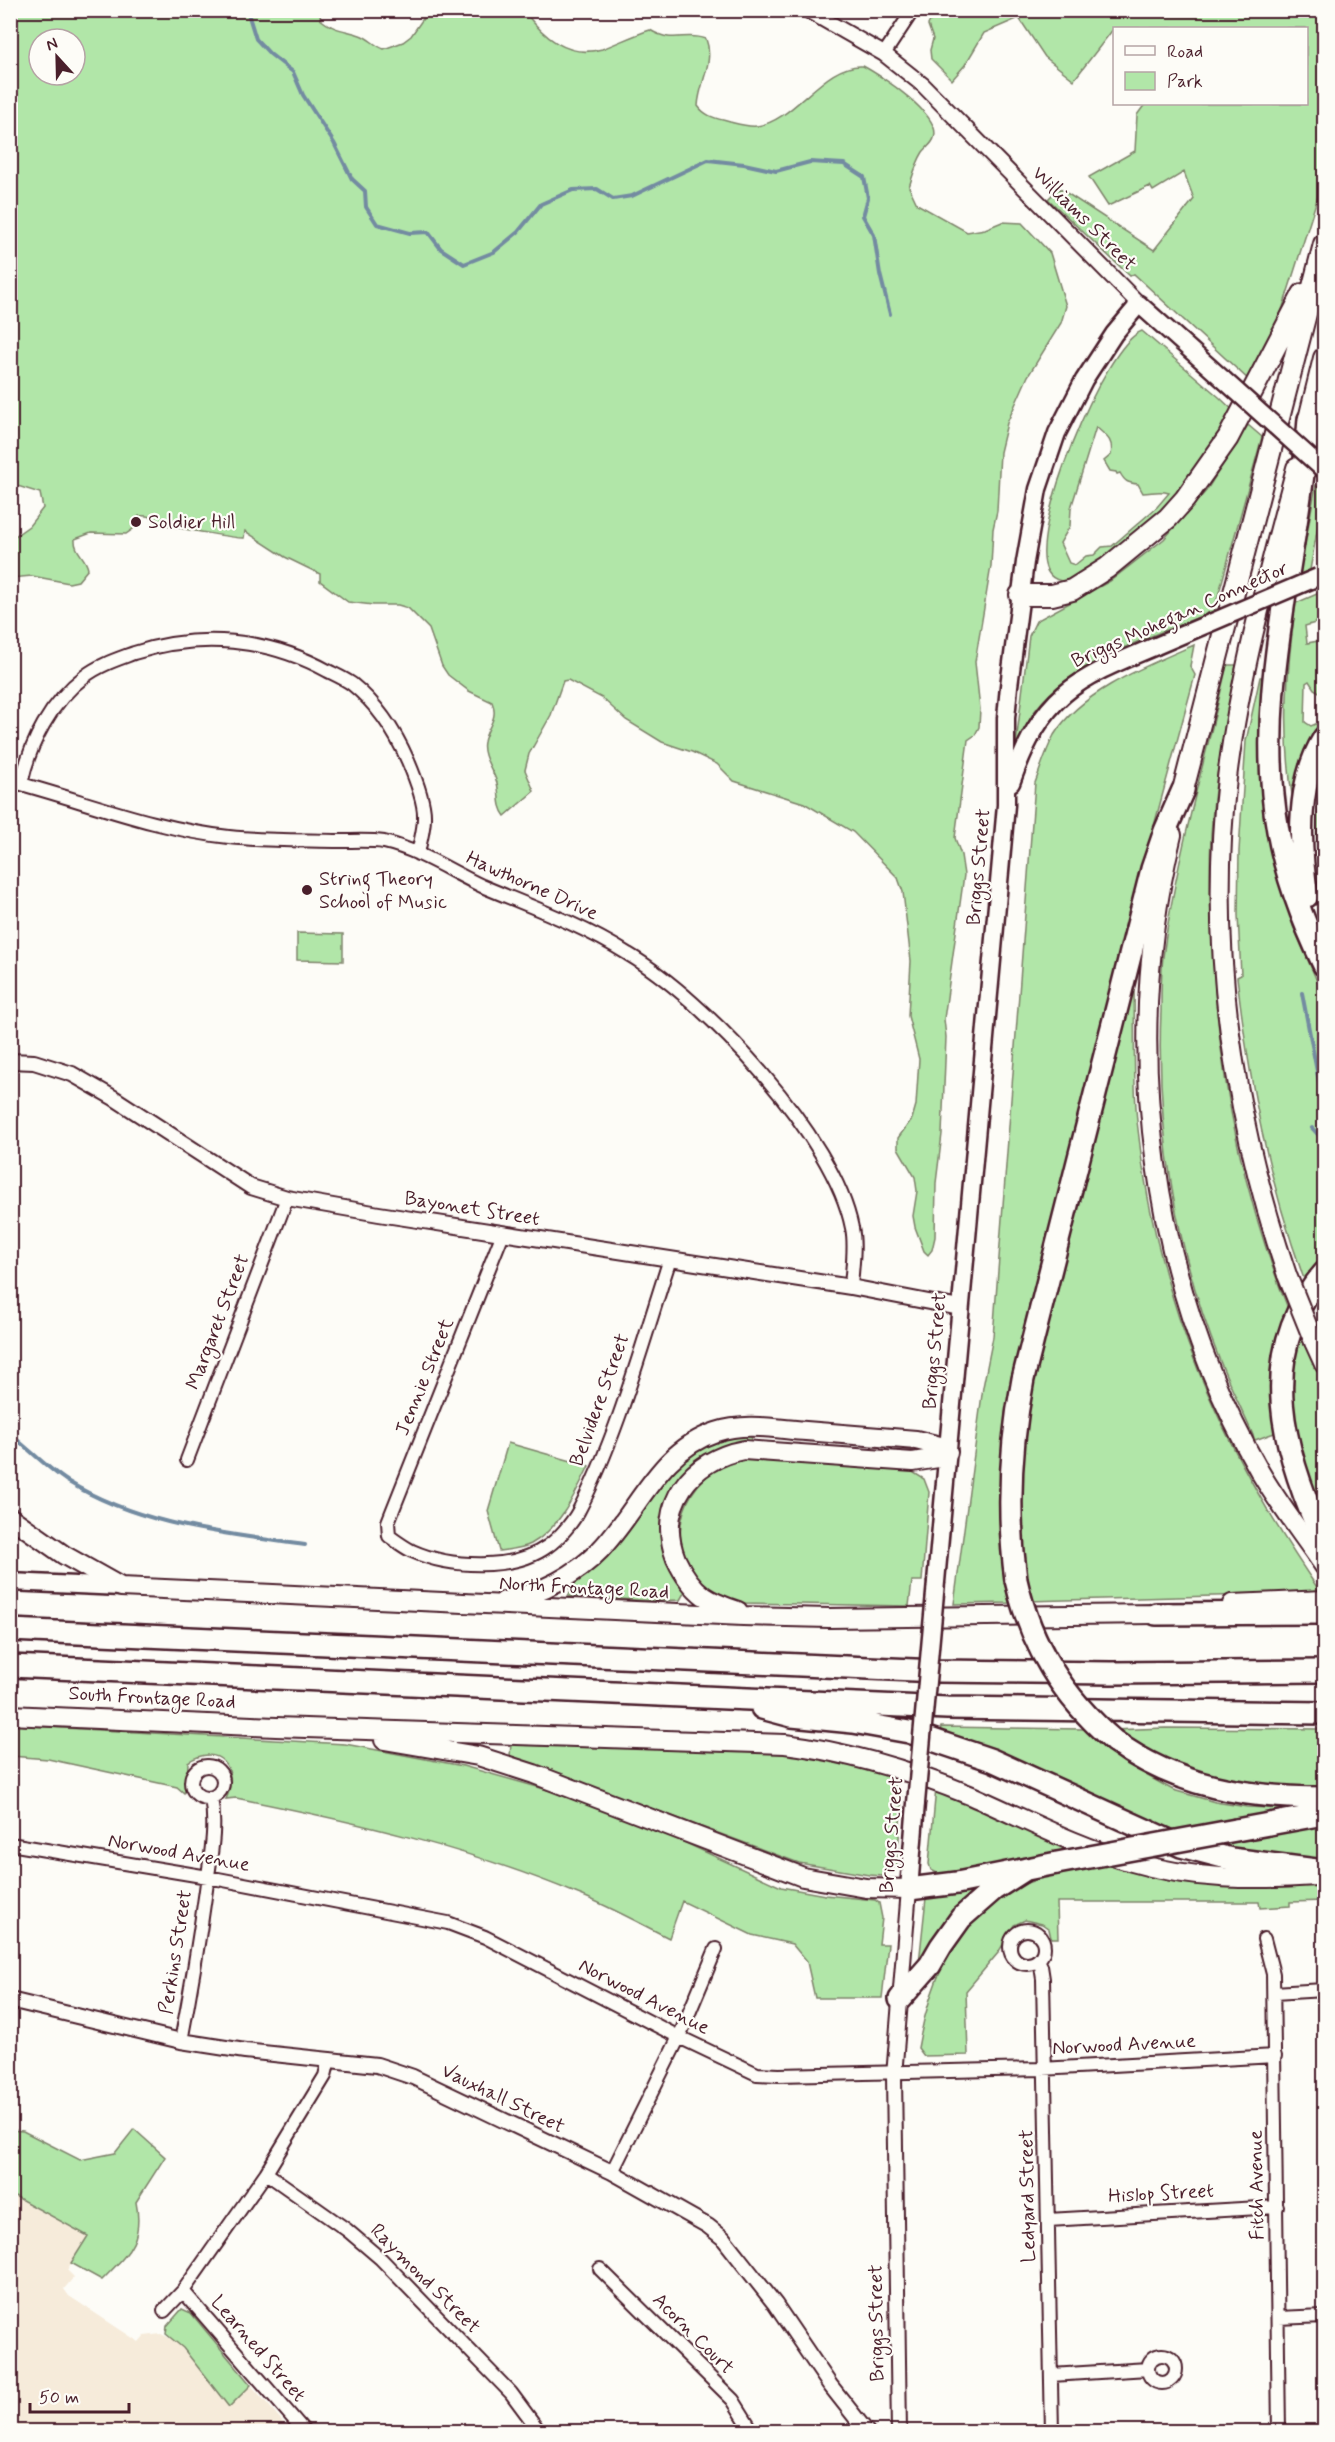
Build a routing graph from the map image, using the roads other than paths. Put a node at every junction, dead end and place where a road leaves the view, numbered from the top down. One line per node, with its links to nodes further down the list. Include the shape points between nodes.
1 (807, 10): 3 (street, Williams Street)
2 (913, 10): 3 (street)
3 (884, 54): 5 (street, Williams Street, via 936,97)
4 (1323, 250): 10 (highway, via 1245,408 1185,499 1150,535 1090,580 1061,593); 13 (highway)
5 (1139, 304): 8 (main road, Williams Street, bridge); 10 (main road, Briggs Street, via 1098,356 1058,433 1038,489)
6 (1324, 358): 7 (highway)
7 (1309, 418): 16 (highway, via 1279,635 1271,753 1279,840 1298,902); 24 (main road, bridge, via 1241,690 1227,778 1222,950 1238,1087 1255,1169 1287,1275)
8 (1324, 470)
9 (1321, 576): 14 (main road, Briggs Mohegan Connector, bridge, via 1082,679 1050,706 1028,740)
10 (1020, 595): 14 (main road, Briggs Street, via 1006,716)
11 (1324, 738): 16 (highway, via 1310,773 1301,834 1308,905)
12 (16, 782): 15 (street, Hawthorne Drive, via 164,826 277,841 383,842); 15 (street, via 40,730 60,699 86,675 116,659 158,645 198,640 242,642 315,664 351,683 378,710 398,738 413,774 424,816)
13 (1183, 790): 30 (main road, via 1155,920 1148,1005 1150,1104 1163,1208 1187,1301 1220,1392 1261,1473); 46 (highway, bridge, via 1152,869 1023,1379 1011,1463 1016,1581 1030,1628 1056,1679 1084,1714 1114,1741 1161,1770 1205,1786 1262,1796)
14 (1006, 796): 23 (main road, Briggs Street)
15 (418, 854): 22 (street, Hawthorne Drive, via 585,929 631,955 721,1027 779,1094 827,1166 852,1225)
16 (1324, 963)
17 (10, 1061): 18 (street, Bayonet Street, via 34,1062 72,1074 251,1187)
18 (287, 1198): 19 (street, Bayonet Street); 26 (street, Margaret Street)
19 (503, 1233): 20 (street, Bayonet Street); 28 (street, Jennie Street, via 388,1522)
20 (670, 1259): 22 (street, Bayonet Street); 28 (street, Belvidere Street, via 614,1429 577,1514 550,1545 527,1559 492,1564 452,1562 412,1551)
21 (1324, 1273): 29 (highway, via 1310,1291 1287,1343 1280,1399 1288,1446)
22 (851, 1287): 23 (street, Bayonet Street)
23 (960, 1308): 25 (main road, Briggs Street)
24 (1324, 1364)
25 (948, 1452): 34 (main road, via 916,1440 745,1427 716,1432 672,1457 588,1562 554,1584 529,1594); 37 (main road, via 914,1462 744,1450 721,1455 702,1466 684,1486 674,1507 671,1535 678,1562 705,1597); 52 (main road, Briggs Street, bridge)
26 (187, 1460)
27 (10, 1517): 32 (main road, via 64,1555)
28 (389, 1536)
29 (1324, 1542)
30 (1324, 1566)
31 (10, 1582): 32 (main road, North Frontage Road)
32 (121, 1587): 34 (main road, North Frontage Road)
33 (1324, 1600): 36 (main road, North Frontage Road, via 1225,1605)
34 (479, 1605): 37 (main road, North Frontage Road)
35 (1324, 1613): 36 (highway)
36 (1156, 1614): 37 (main road, North Frontage Road)
37 (766, 1617)
38 (10, 1630): 40 (highway, via 937,1671)
39 (10, 1666): 41 (highway)
40 (1324, 1671)
41 (727, 1699): 42 (highway, via 1015,1710); 50 (highway, via 792,1716 909,1732 992,1760 1181,1846 1231,1859)
42 (1324, 1713)
43 (10, 1715): 44 (main road, South Frontage Road)
44 (291, 1727): 50 (main road, via 769,1742 817,1748 910,1772 1093,1849 1152,1868 1213,1877); 52 (main road, via 478,1756 590,1794 803,1877 866,1888)
45 (211, 1798): 51 (street, Perkins Street, via 213,1839)
46 (1324, 1798)
47 (1324, 1814): 49 (highway, bridge)
48 (10, 1844): 51 (street, Norwood Avenue)
49 (1026, 1869): 52 (highway); 58 (highway, via 993,1890 962,1918 930,1965)
50 (1324, 1874)
51 (208, 1877): 60 (street, Norwood Avenue, via 448,1923 485,1937); 61 (street, Perkins Street)
52 (909, 1889): 58 (street, Briggs Street)
53 (1264, 1939): 57 (street, Fitch Avenue, via 1272,1961)
54 (716, 1950): 60 (street)
55 (1038, 1960): 64 (street, Ledyard Street, via 1043,1979)
56 (1324, 1990): 57 (street)
57 (1274, 1993): 62 (street, Fitch Avenue)
58 (900, 1999): 65 (street, Briggs Street)
59 (10, 2000): 61 (street, Vauxhall Street)
60 (679, 2037): 65 (street, Norwood Avenue, via 757,2074); 66 (street)
61 (181, 2041): 63 (street, Vauxhall Street)
62 (1275, 2056): 64 (street, Norwood Avenue); 68 (street, Fitch Avenue)
63 (329, 2059): 66 (street, Vauxhall Street, via 377,2065 413,2077); 67 (street, via 325,2076)
64 (1045, 2068): 65 (street, Norwood Avenue); 69 (street, Ledyard Street)
65 (894, 2072): 81 (street, Briggs Street)
66 (612, 2172): 80 (street, Vauxhall Street, via 723,2238)
67 (266, 2173): 71 (street); 78 (street, Raymond Street, via 381,2259 511,2393)
68 (1276, 2207): 69 (street, Hislop Street); 74 (street, Fitch Avenue)
69 (1048, 2220): 76 (street, Ledyard Street)
70 (600, 2269): 79 (street, Acorn Court, via 732,2400)
71 (183, 2291): 72 (street); 77 (street, Learned Street)
72 (164, 2311)
73 (1324, 2316): 74 (street)
74 (1278, 2318): 83 (street, Fitch Avenue)
75 (1148, 2369): 76 (street)
76 (1051, 2374): 82 (street, Ledyard Street)
77 (305, 2432)
78 (540, 2432)
79 (753, 2432)
80 (867, 2432)
81 (899, 2432)
82 (1052, 2432)
83 (1280, 2432)

